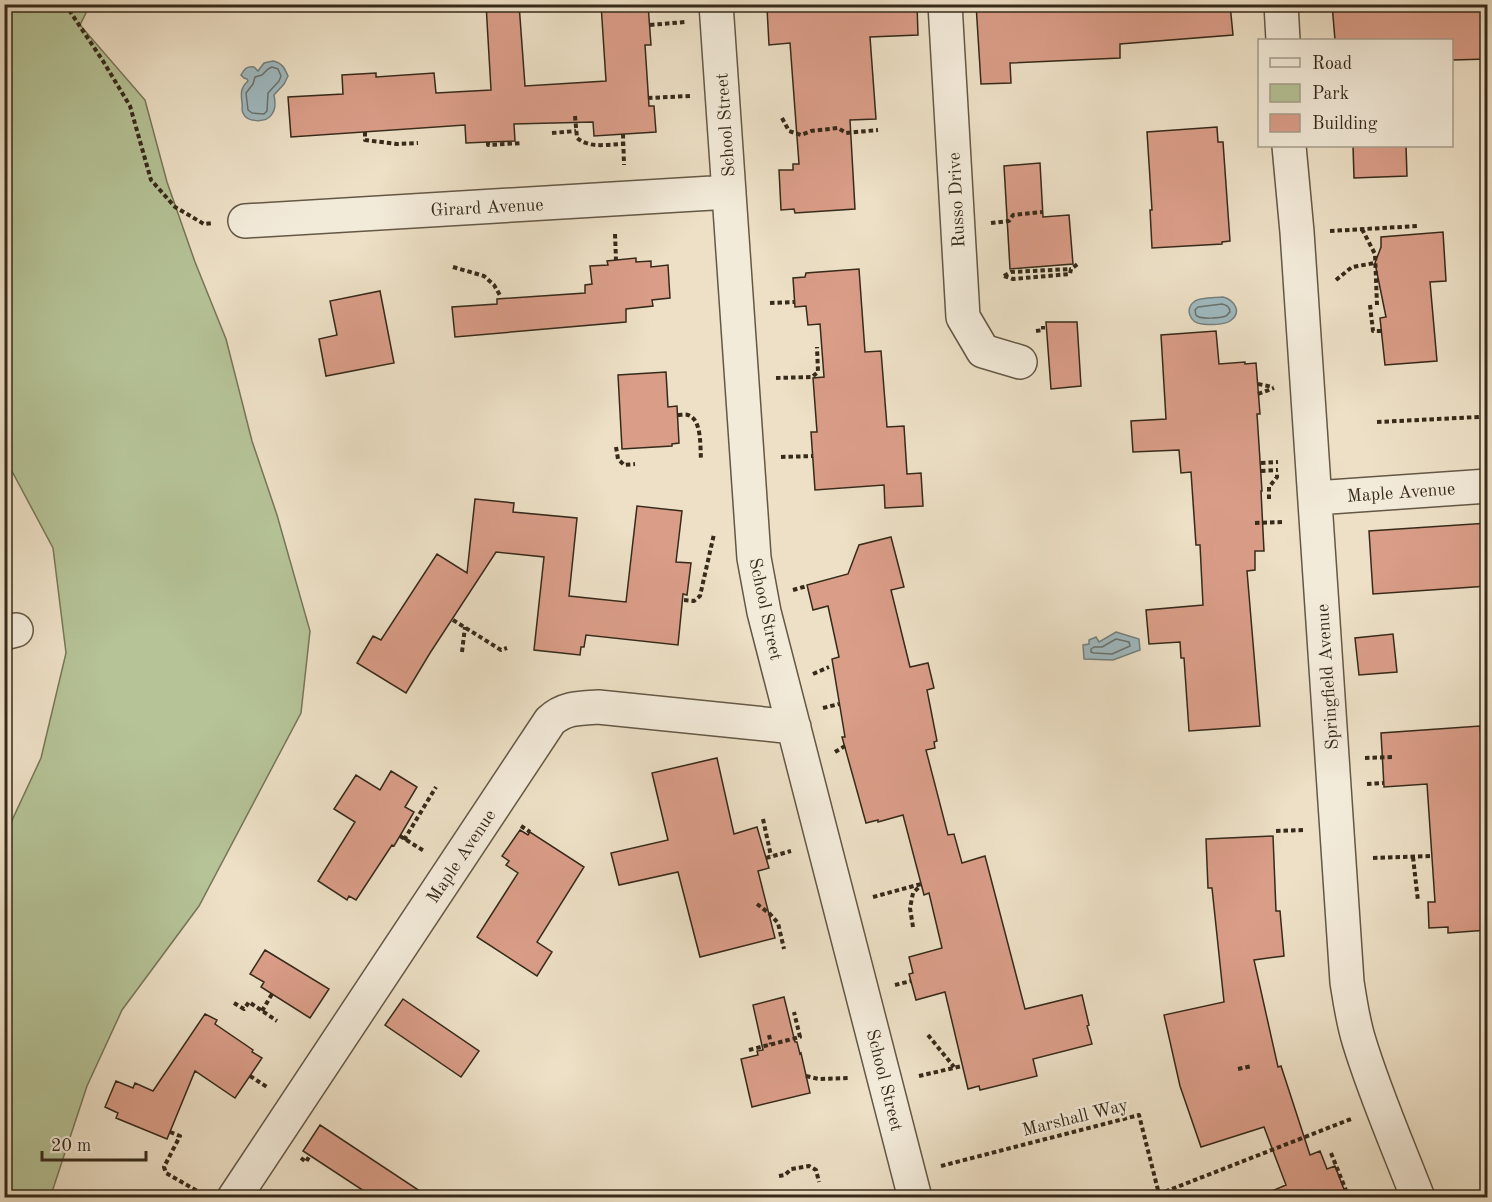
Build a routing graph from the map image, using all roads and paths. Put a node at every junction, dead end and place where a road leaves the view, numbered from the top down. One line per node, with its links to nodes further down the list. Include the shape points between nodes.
1 (65, 4): 21 (path, via 130,106 151,180 175,207 204,224)
2 (716, 4): 19 (street, School Street)
3 (775, 4): 6 (path)
4 (945, 4): 22 (street, Russo Drive)
5 (1281, 4): 7 (street)
6 (775, 10)
7 (1283, 39)
8 (575, 116): 11 (path)
9 (782, 118): 10 (path, via 789,131 801,135 838,128 846,133)
10 (878, 130)
11 (576, 131): 13 (path); 17 (path, via 583,143)
12 (364, 132): 15 (path, via 365,140)
13 (552, 133)
14 (488, 142): 16 (path)
15 (418, 143)
16 (522, 143)
17 (623, 144)
18 (1289, 147): 25 (street, Springfield Avenue)
19 (729, 192): 21 (street, Girard Avenue); 37 (street, School Street)
20 (1042, 213): 22 (path)
21 (245, 221)
22 (957, 226): 36 (street, Russo Drive, via 963,317 983,351)
23 (1418, 226): 24 (path)
24 (1362, 229): 25 (path); 27 (path, via 1375,254)
25 (1296, 234): 48 (street, Springfield Avenue)
26 (1079, 263): 29 (path)
27 (1375, 263): 30 (path, via 1352,267); 33 (path)
28 (453, 267): 31 (path, via 483,276)
29 (1071, 269): 29 (path, via 1070,274 1013,279 1004,276 1011,272)
30 (1331, 288)
31 (501, 297)
32 (1370, 305): 34 (path, via 1373,331)
33 (1377, 305)
34 (1382, 331)
35 (817, 347): 37 (path, via 818,372 812,376)
36 (1020, 362)
37 (742, 379): 58 (street, School Street, via 754,558)
38 (1258, 384): 39 (path, via 1275,387)
39 (1258, 394)
40 (678, 415): 44 (path, via 689,415 695,421)
41 (1479, 417): 42 (path)
42 (1377, 422)
43 (615, 447): 45 (path, via 624,465)
44 (701, 459)
45 (634, 464)
46 (1278, 470): 49 (path, via 1269,487)
47 (1488, 486): 48 (street, Maple Avenue)
48 (1315, 498): 67 (street, Springfield Avenue)
49 (1269, 499)
50 (1281, 522): 51 (path)
51 (1255, 523)
52 (714, 534): 53 (path, via 700,596 694,601)
53 (684, 600)
54 (453, 620): 55 (path)
55 (465, 627): 56 (path, via 501,650); 57 (path)
56 (507, 648)
57 (462, 652)
58 (794, 727): 70 (street, School Street); 95 (street, Maple Avenue, via 598,707 575,708 550,721)
59 (1394, 757): 60 (path)
60 (1356, 759)
61 (436, 787): 63 (path)
62 (763, 819): 64 (path, via 768,857)
63 (404, 840)
64 (786, 853)
65 (1432, 856): 66 (path)
66 (1413, 857): 67 (path); 68 (path)
67 (1339, 860): 98 (street, Springfield Avenue, via 1347,982 1358,1039)
68 (1418, 902)
69 (758, 904): 72 (path, via 778,923)
70 (840, 905): 71 (path, via 921,884 913,893 910,908); 87 (street, School Street)
71 (914, 927)
72 (784, 949)
73 (272, 994): 75 (path)
74 (234, 1003): 75 (path, via 244,1009 249,1002)
75 (262, 1011): 77 (path)
76 (794, 1012): 80 (path, via 800,1037)
77 (278, 1021)
78 (769, 1035): 80 (path)
79 (927, 1035): 84 (path)
80 (771, 1044): 81 (path)
81 (749, 1050)
82 (962, 1066): 84 (path)
83 (1252, 1066): 85 (path)
84 (954, 1068): 87 (path)
85 (1238, 1069)
86 (806, 1076): 87 (path)
87 (884, 1078): 96 (street, School Street)
88 (1332, 1126): 91 (path, Marshall Way, via 1159,1194 1139,1115)
89 (170, 1132): 94 (path, via 180,1136 164,1167 166,1173)
90 (1331, 1153): 97 (path)
91 (966, 1159)
92 (779, 1176): 93 (path, via 790,1169 809,1166 816,1170)
93 (819, 1182)
94 (209, 1197)
95 (234, 1197)
96 (915, 1197)
97 (1349, 1197)
98 (1418, 1197)

